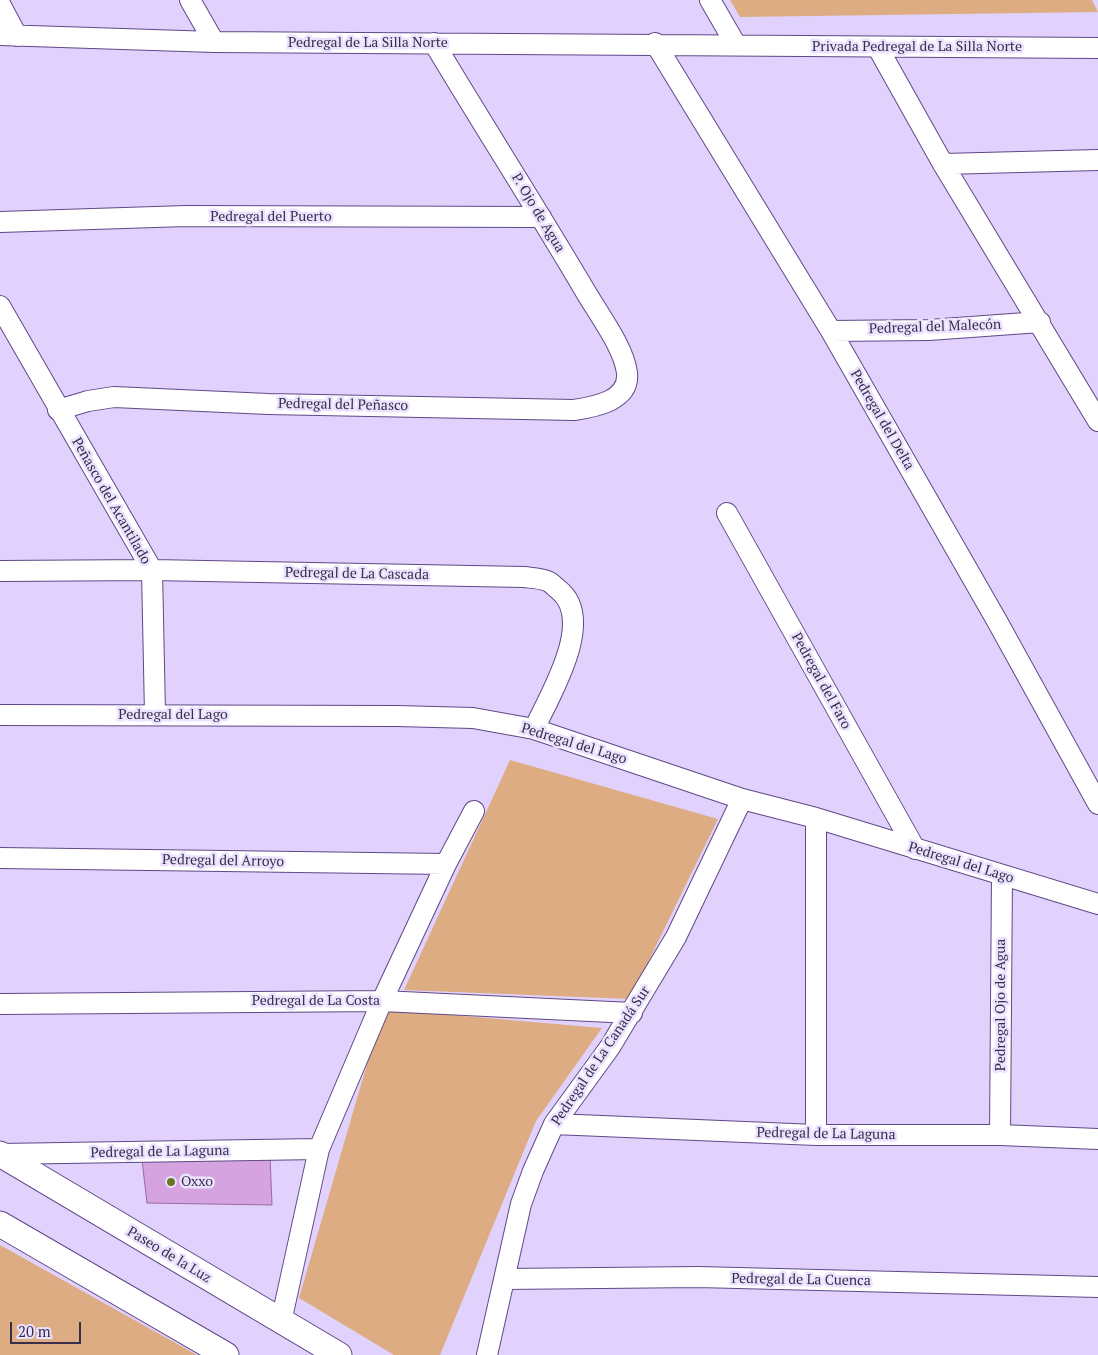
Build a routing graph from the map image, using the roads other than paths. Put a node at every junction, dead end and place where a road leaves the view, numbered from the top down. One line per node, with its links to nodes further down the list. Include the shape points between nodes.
1 (190, 0): 5 (street)
2 (710, 0): 8 (street)
3 (0, 4): 4 (street)
4 (9, 36): 5 (street, Pedregal de La Silla Norte)
5 (214, 42): 6 (street, Pedregal de La Silla Norte)
6 (434, 43): 7 (street, Pedregal de La Silla Norte); 13 (street, P. Ojo de Agua)
7 (655, 43): 8 (street, Pedregal de La Silla Norte); 17 (street, Pedregal del Delta)
8 (736, 45): 9 (street, Privada Pedregal de La Silla Norte)
9 (878, 48): 10 (street, Privada Pedregal de La Silla Norte); 12 (street)
10 (1098, 48)
11 (1098, 160): 12 (street)
12 (943, 164): 16 (street)
13 (541, 217): 14 (street, Pedregal del Puerto, via 186,216); 18 (street, P. Ojo de Agua, via 622,356 627,374)
14 (0, 222)
15 (0, 306): 19 (street, Peñasco del Acantilado)
16 (1040, 322): 17 (street, Pedregal del Malecón, via 929,330); 20 (street)
17 (831, 330): 28 (street, Pedregal del Delta)
18 (623, 389): 19 (street, Pedregal del Peñasco, via 611,401 598,407 574,410 268,404 114,396)
19 (58, 410): 22 (street, Peñasco del Acantilado)
20 (1098, 422)
21 (727, 513): 31 (street, Pedregal del Faro)
22 (152, 570): 23 (street, Pedregal de La Cascada); 24 (street, Peñasco del Acantilado); 26 (street, Pedregal de La Cascada, via 524,577 548,581 573,608 574,631)
23 (0, 571)
24 (155, 714): 25 (street, Pedregal del Lago); 26 (street, Pedregal del Lago, via 473,718)
25 (0, 715)
26 (534, 729): 27 (street, Pedregal del Lago)
27 (742, 799): 30 (street, Pedregal del Lago); 38 (street, Pedregal de La Canadá Sur, via 676,937)
28 (1098, 804)
29 (474, 810): 33 (street)
30 (816, 818): 31 (street, Pedregal del Lago); 40 (street)
31 (915, 849): 34 (street, Pedregal del Lago)
32 (0, 858): 33 (street, Pedregal del Arroyo)
33 (446, 864): 36 (street)
34 (1002, 875): 35 (street, Pedregal del Lago); 41 (street, Pedregal Ojo de Agua)
35 (1098, 904)
36 (382, 1001): 37 (street, Pedregal de La Costa); 38 (street, Pedregal de La Costa); 43 (street)
37 (0, 1004)
38 (632, 1013): 39 (street, Pedregal de La Canadá Sur)
39 (554, 1124): 40 (street, Pedregal de La Laguna); 46 (street, Pedregal de La Canadá Sur, via 521,1204)
40 (816, 1135): 41 (street, Pedregal de La Laguna)
41 (1000, 1135): 42 (street, Pedregal de La Laguna)
42 (1098, 1139)
43 (319, 1150): 44 (street, Pedregal de La Laguna); 48 (street)
44 (0, 1154): 48 (street, Paseo de la Luz)
45 (0, 1224): 50 (street)
46 (504, 1279): 47 (street, Pedregal de La Cuenca, via 698,1277); 52 (street, Pedregal de La Canadá Sur)
47 (1098, 1286)
48 (281, 1322): 49 (street, Paseo de la Luz)
49 (310, 1345): 51 (street, Paseo de la Luz)
50 (226, 1355)
51 (339, 1355)
52 (487, 1355)

